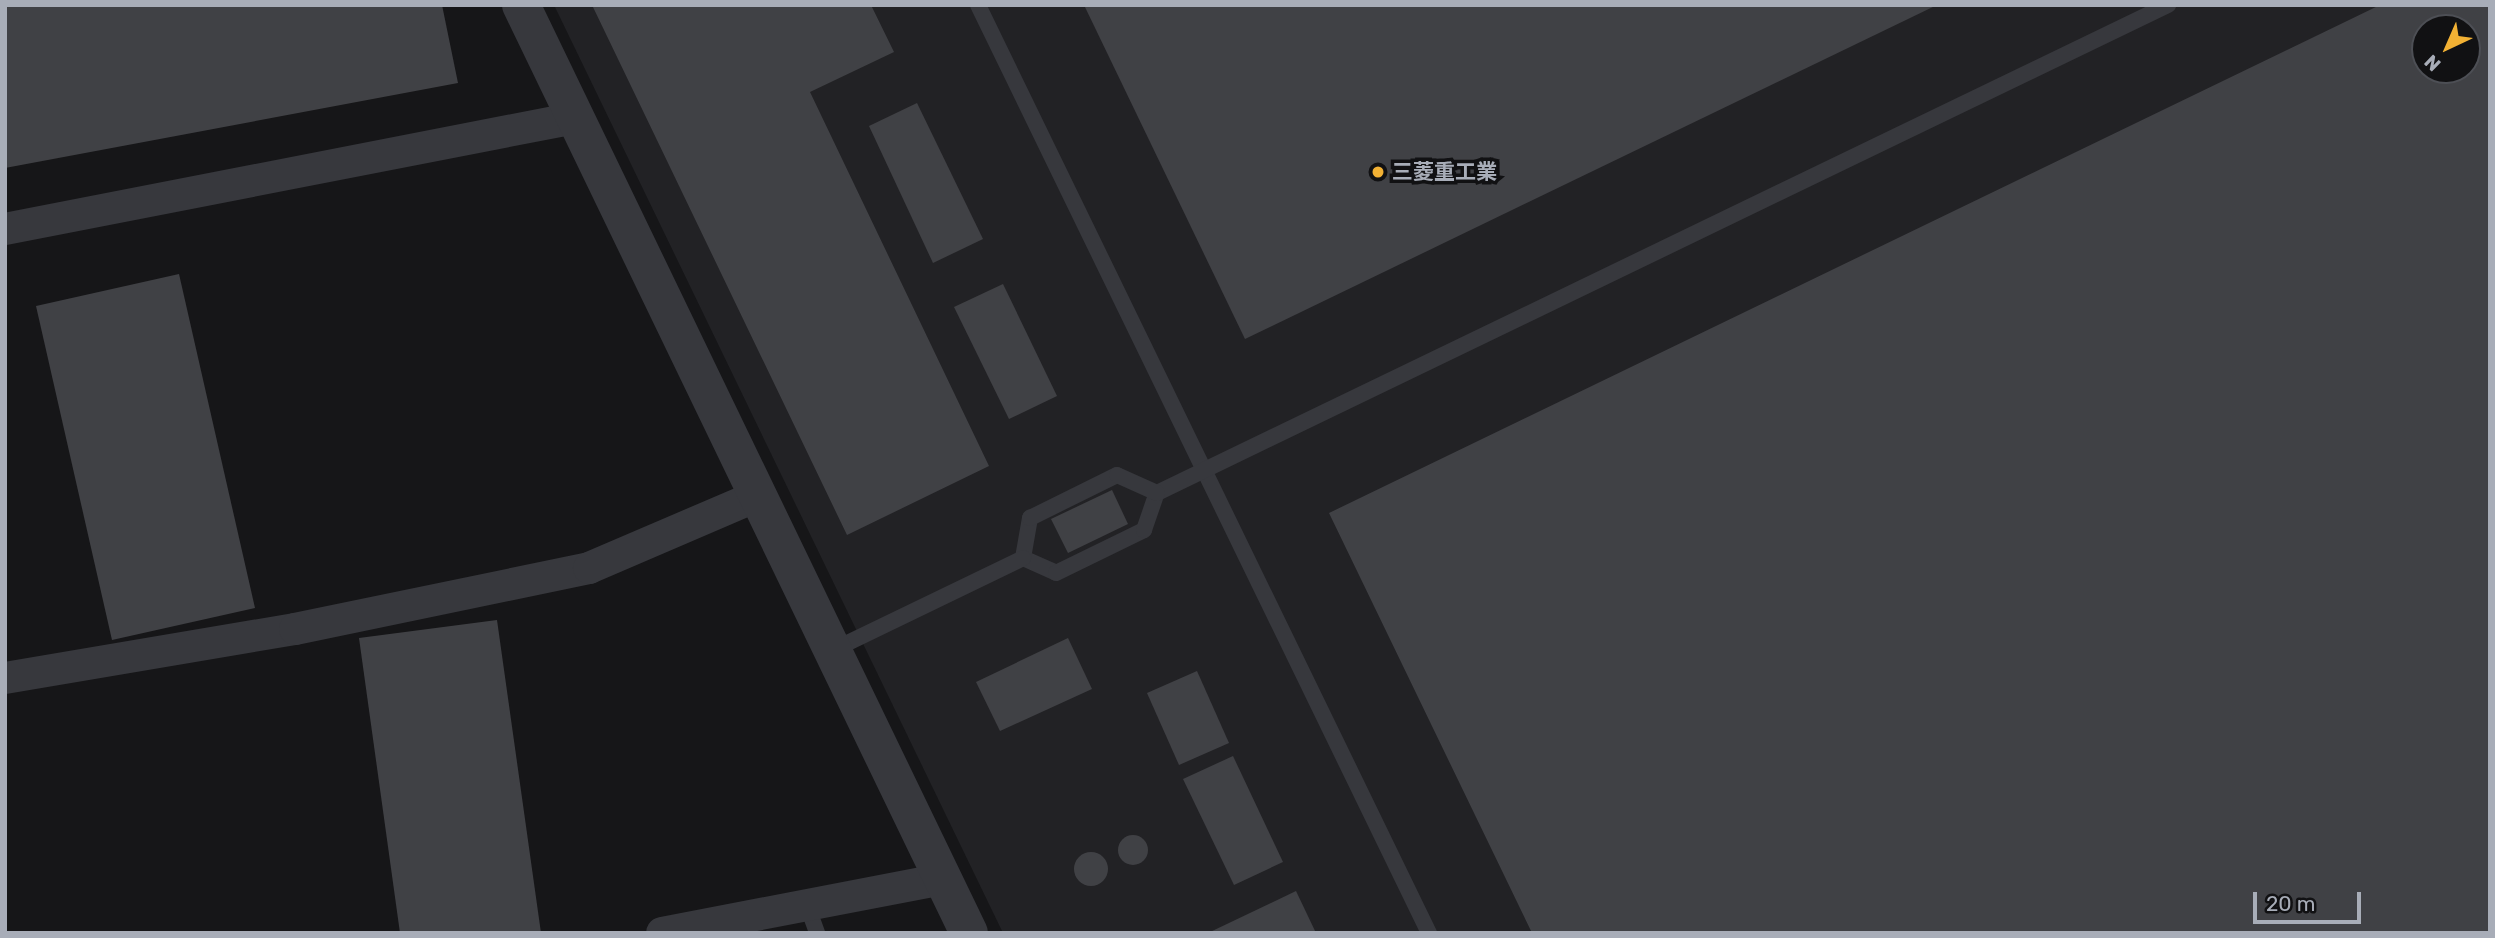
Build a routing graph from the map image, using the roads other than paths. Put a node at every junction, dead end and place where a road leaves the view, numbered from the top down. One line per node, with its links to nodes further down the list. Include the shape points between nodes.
1 (521, 5): 4 (street)
2 (978, 5): 6 (lane)
3 (2168, 5): 6 (lane)
4 (575, 118): 5 (street); 8 (street)
5 (5, 229)
6 (1203, 471): 7 (lane); 16 (lane)
7 (1157, 493): 9 (lane, via 1144,530 1056,573); 9 (lane, via 1117,475 1030,518)
8 (757, 496): 10 (street); 11 (street, via 589,568 295,629)
9 (1023, 558): 10 (lane)
10 (832, 651): 12 (street)
11 (5, 678)
12 (943, 879): 13 (street); 15 (street)
13 (812, 919): 14 (street)
14 (662, 933)
15 (969, 933)
16 (1429, 933)

